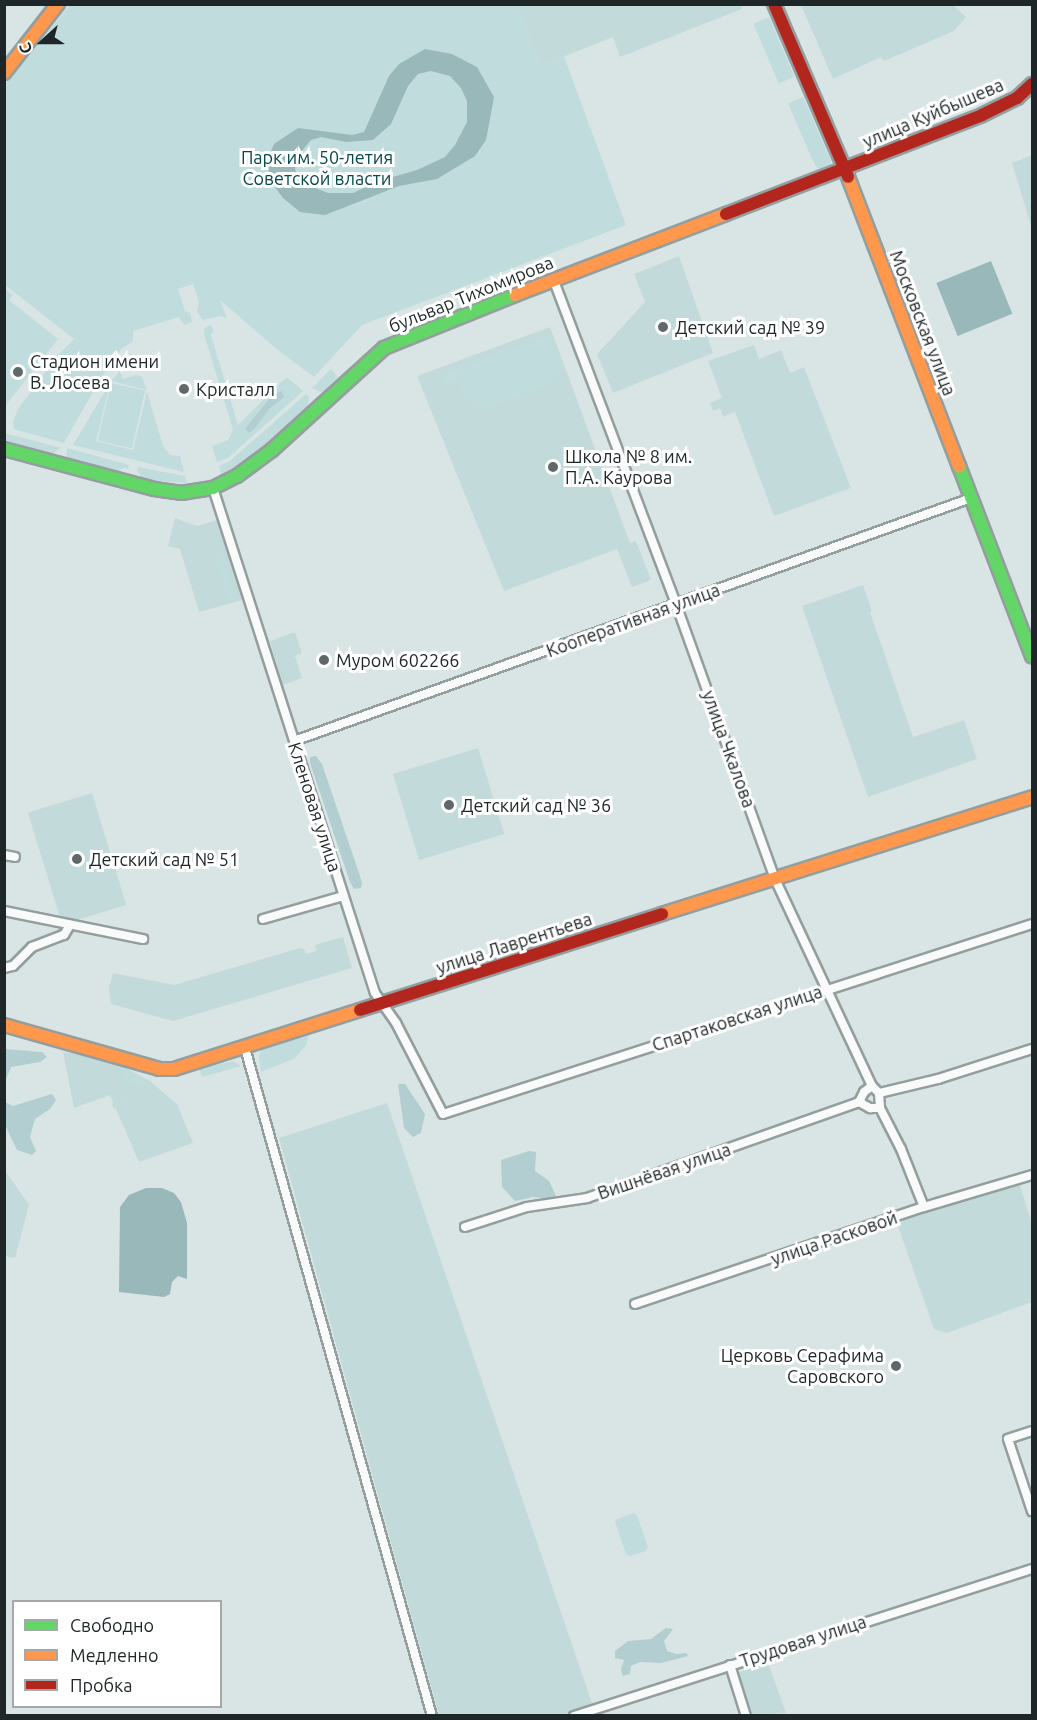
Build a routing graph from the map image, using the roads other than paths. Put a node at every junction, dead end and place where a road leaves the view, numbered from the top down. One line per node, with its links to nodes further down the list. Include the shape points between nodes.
1 (58, 4): 3 (street)
2 (774, 4): 5 (street, Московская улица)
3 (4, 73)
4 (1032, 84): 5 (street, улица Куйбышева, via 1017,98 982,115)
5 (844, 169): 6 (street, бульвар Тихомирова); 9 (street, Московская улица)
6 (554, 281): 8 (street, бульвар Тихомирова, via 384,348 272,450); 10 (street, улица Чкалова)
7 (4, 449): 8 (street, бульвар Тихомирова, via 154,489 181,493)
8 (213, 488): 12 (street, Кленовая улица)
9 (971, 498): 10 (street, Кооперативная улица); 11 (street, Московская улица)
10 (676, 604): 12 (street, Кооперативная улица); 16 (street, улица Чкалова)
11 (1032, 656)
12 (294, 741): 17 (street, Кленовая улица)
13 (1032, 797): 16 (street, улица Лаврентьева)
14 (4, 855): 15 (street)
15 (15, 857)
16 (775, 879): 24 (street, улица Чкалова); 25 (street, улица Лаврентьева)
17 (343, 896): 19 (street); 25 (street, Кленовая улица)
18 (4, 910): 21 (street)
19 (263, 919)
20 (1032, 924): 24 (street, Спартаковская улица)
21 (70, 925): 22 (street); 23 (street, via 64,935 32,947 13,966)
22 (143, 939)
23 (4, 968)
24 (827, 990): 29 (street, улица Чкалова); 32 (street, Спартаковская улица)
25 (382, 1004): 27 (street, улица Лаврентьева); 32 (street, Кленовая улица, via 396,1023)
26 (4, 1025): 27 (street, улица Лаврентьева, via 159,1069 174,1070)
27 (245, 1048): 42 (street)
28 (1032, 1049): 29 (street, via 938,1079)
29 (876, 1090): 30 (street, Вишнёвая улица, via 864,1092); 31 (street, улица Чкалова)
30 (859, 1102): 31 (street); 35 (street, Вишнёвая улица, via 587,1198 527,1207)
31 (880, 1108): 34 (street, улица Чкалова)
32 (443, 1114)
33 (1032, 1174): 34 (street, улица Расковой)
34 (924, 1207): 36 (street, улица Расковой)
35 (465, 1227)
36 (635, 1304)
37 (1031, 1431): 38 (street, via 1008,1439)
38 (1032, 1511)
39 (1032, 1569): 40 (street, Трудовая улица)
40 (730, 1665): 41 (street, Трудовая улица); 44 (street)
41 (601, 1712): 43 (street, Трудовая улица)
42 (432, 1716)
43 (574, 1716)
44 (746, 1716)

